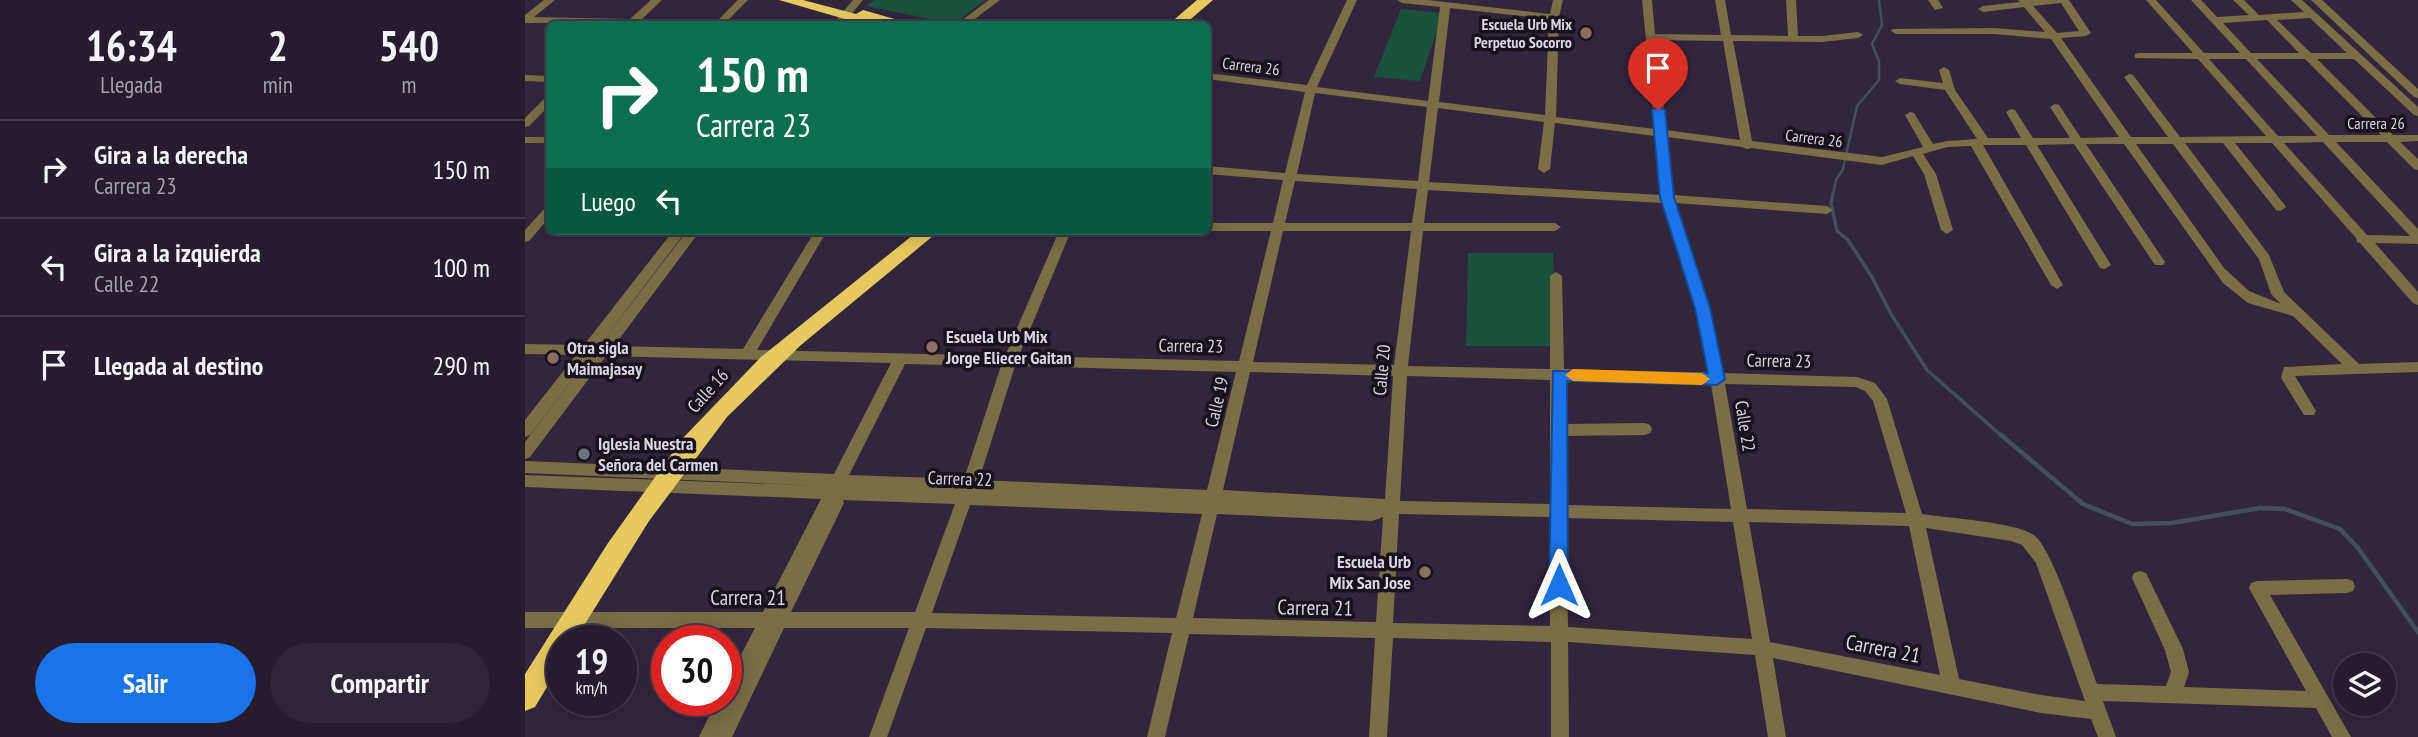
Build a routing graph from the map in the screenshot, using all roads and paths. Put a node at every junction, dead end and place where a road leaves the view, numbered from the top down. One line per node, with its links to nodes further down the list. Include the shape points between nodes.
1 (541, 0): 27 (street)
2 (550, 0): 32 (street)
3 (657, 0): 35 (street)
4 (743, 0): 36 (street)
5 (786, 0): 28 (highway)
6 (817, 0): 28 (highway)
7 (868, 0): 28 (street)
8 (995, 0): 39 (street)
9 (1206, 0): 40 (highway)
10 (1352, 0): 60 (street, Calle 19)
11 (1402, 0): 25 (street)
12 (1474, 0): 26 (street)
13 (1558, 0): 30 (street)
14 (1647, 0): 45 (street, Calle 22)
15 (1720, 0): 46 (street)
16 (1791, 0): 47 (street)
17 (2063, 0): 23 (street); 44 (street, via 2087,33)
18 (2151, 0): 49 (street)
19 (2196, 0): 33 (street)
20 (2238, 0): 31 (street)
21 (2296, 0): 29 (street)
22 (2316, 0): 61 (street)
23 (2024, 2): 24 (street); 44 (street)
24 (1980, 5): 41 (street)
25 (1445, 7): 26 (street); 63 (street, Calle 20)
26 (1464, 9): 30 (street)
27 (525, 13)
28 (850, 15): 37 (highway); 38 (highway)
29 (2312, 15): 31 (street); 51 (street)
30 (1554, 17): 68 (street)
31 (2263, 18): 33 (street); 52 (street)
32 (525, 20): 34 (street)
33 (2215, 20): 50 (street)
34 (560, 21)
35 (633, 21)
36 (722, 21)
37 (868, 21)
38 (887, 21)
39 (966, 21)
40 (1181, 21)
41 (1994, 31): 42 (street); 44 (street)
42 (1896, 32)
43 (1858, 35): 47 (street)
44 (2054, 36): 78 (street)
45 (1650, 37): 46 (street); 70 (street, Calle 22)
46 (1726, 37): 47 (street); 83 (street)
47 (1793, 38)
48 (2139, 56): 49 (street)
49 (2203, 56): 50 (street); 74 (street)
50 (2251, 56): 52 (street); 75 (street)
51 (2357, 56): 52 (street); 66 (street)
52 (2308, 57): 71 (street)
53 (1944, 70): 59 (street)
54 (1211, 76): 60 (street, Carrera 26)
55 (2129, 77): 79 (street)
56 (525, 78): 57 (street)
57 (546, 79)
58 (1899, 81): 59 (street)
59 (1949, 87): 82 (street)
60 (1311, 89): 63 (street, Carrera 26); 88 (street, Calle 19)
61 (2418, 96)
62 (546, 103): 69 (street)
63 (1431, 105): 68 (street, Carrera 26); 89 (street, Calle 20)
64 (2055, 107): 81 (street)
65 (2011, 112): 80 (street)
66 (2418, 113)
67 (1910, 115): 84 (street)
68 (1551, 120): 70 (street, Carrera 26); 86 (street)
69 (525, 124)
70 (1661, 134): 83 (street, Carrera 26); 90 (street, Calle 22)
71 (2390, 138): 72 (street, Carrera 26); 75 (street, Carrera 26); 85 (street)
72 (2418, 138)
73 (2226, 139): 74 (street, Carrera 26); 79 (street, Carrera 26); 91 (street)
74 (2274, 139): 75 (street, Carrera 26); 106 (street)
75 (2327, 139): 107 (street)
76 (525, 140): 77 (street)
77 (546, 140)
78 (2127, 140): 79 (street, Carrera 26); 81 (street, Carrera 26); 113 (street, via 2237,292 2276,309)
79 (2173, 140): 113 (street, via 2265,258 2278,294)
80 (2026, 141): 81 (street, Carrera 26); 82 (street, Carrera 26); 109 (street)
81 (2076, 141): 108 (street)
82 (1980, 142): 84 (street, Carrera 26); 111 (street)
83 (1747, 146): 84 (street, Carrera 26, via 1882,161)
84 (1923, 150): 99 (street)
85 (2418, 166)
86 (1544, 169)
87 (1211, 170): 88 (street)
88 (1290, 177): 89 (street); 96 (street, Calle 19)
89 (1421, 186): 90 (street); 98 (street, Calle 20)
90 (1667, 197): 92 (street); 125 (street, Calle 22, via 1703,308)
91 (2280, 207)
92 (1827, 209)
93 (545, 222): 94 (street); 105 (street)
94 (525, 223)
95 (1211, 227): 96 (street)
96 (1278, 227): 98 (street); 120 (street, Calle 19)
97 (1555, 227): 98 (street)
98 (1416, 229): 123 (street, Calle 20)
99 (1947, 230)
100 (677, 235): 115 (street)
101 (691, 235): 115 (street)
102 (819, 235): 116 (street)
103 (925, 235): 117 (highway, Calle 16)
104 (1063, 235): 119 (street)
105 (525, 239)
106 (2361, 239): 107 (street); 112 (street)
107 (2418, 239)
108 (2159, 262)
109 (2105, 265)
110 (1556, 275): 124 (street)
111 (2057, 285)
112 (2418, 300)
113 (2296, 312): 122 (street)
114 (525, 349): 115 (street, Carrera 23)
115 (594, 351): 116 (street, Carrera 23); 129 (street); 130 (street)
116 (747, 355): 117 (street, Carrera 23)
117 (775, 355): 118 (street, Carrera 23); 132 (highway, Calle 16, via 720,410)
118 (901, 358): 119 (street, Carrera 23); 134 (street)
119 (1010, 361): 120 (street, Carrera 23); 135 (street)
120 (1245, 367): 123 (street, Carrera 23); 136 (street, Calle 19)
121 (2418, 368): 122 (street)
122 (2356, 369): 126 (street, via 2289,371 2288,378)
123 (1400, 371): 124 (street, Carrera 23); 137 (street, Calle 20)
124 (1559, 375): 125 (street, Carrera 23); 128 (street)
125 (1717, 379): 139 (street, Calle 22); 140 (street, Carrera 23, via 1870,387 1880,399)
126 (2309, 411)
127 (1645, 429): 128 (street)
128 (1559, 430): 138 (street)
129 (525, 431)
130 (525, 453)
131 (525, 467): 132 (street, Carrera 22)
132 (665, 480): 133 (street, Carrera 22); 134 (street, Carrera 22); 145 (highway, Calle 16)
133 (525, 481)
134 (836, 487): 135 (street, Carrera 22); 146 (street, via 837,503)
135 (967, 492): 136 (street, Carrera 22); 144 (street)
136 (1212, 502): 137 (street, Carrera 22, via 1372,514); 147 (street, Calle 19)
137 (1393, 507): 138 (street, Carrera 22); 148 (street, Calle 20)
138 (1558, 513): 139 (street, Carrera 22); 149 (street)
139 (1740, 514): 140 (street, Carrera 22); 150 (street, Calle 22)
140 (1916, 520): 151 (street); 152 (street, Carrera 22, via 2028,540 2043,559)
141 (2140, 578): 153 (street, via 2174,649 2180,672)
142 (2347, 586): 155 (street, via 2257,588)
143 (525, 620): 145 (street, Carrera 21)
144 (921, 620): 146 (street, Carrera 21); 147 (street, Carrera 21); 159 (street)
145 (574, 621): 146 (street, Carrera 21); 154 (highway, Calle 16)
146 (773, 621): 157 (street); 158 (street)
147 (1182, 627): 148 (street, Carrera 21); 160 (street, Calle 19)
148 (1386, 632): 149 (street, Carrera 21); 161 (street, Calle 20)
149 (1559, 634): 150 (street, Carrera 21); 162 (street)
150 (1762, 648): 151 (street, Carrera 21); 163 (street, Calle 22)
151 (1951, 685): 156 (street, Carrera 21)
152 (2091, 692): 153 (street); 156 (street)
153 (2172, 694): 155 (street)
154 (525, 698)
155 (2319, 700): 165 (street)
156 (2098, 711): 164 (street)
157 (708, 737)
158 (722, 737)
159 (878, 737)
160 (1156, 737)
161 (1378, 737)
162 (1560, 737)
163 (1777, 737)
164 (2107, 737)
165 (2342, 737)

